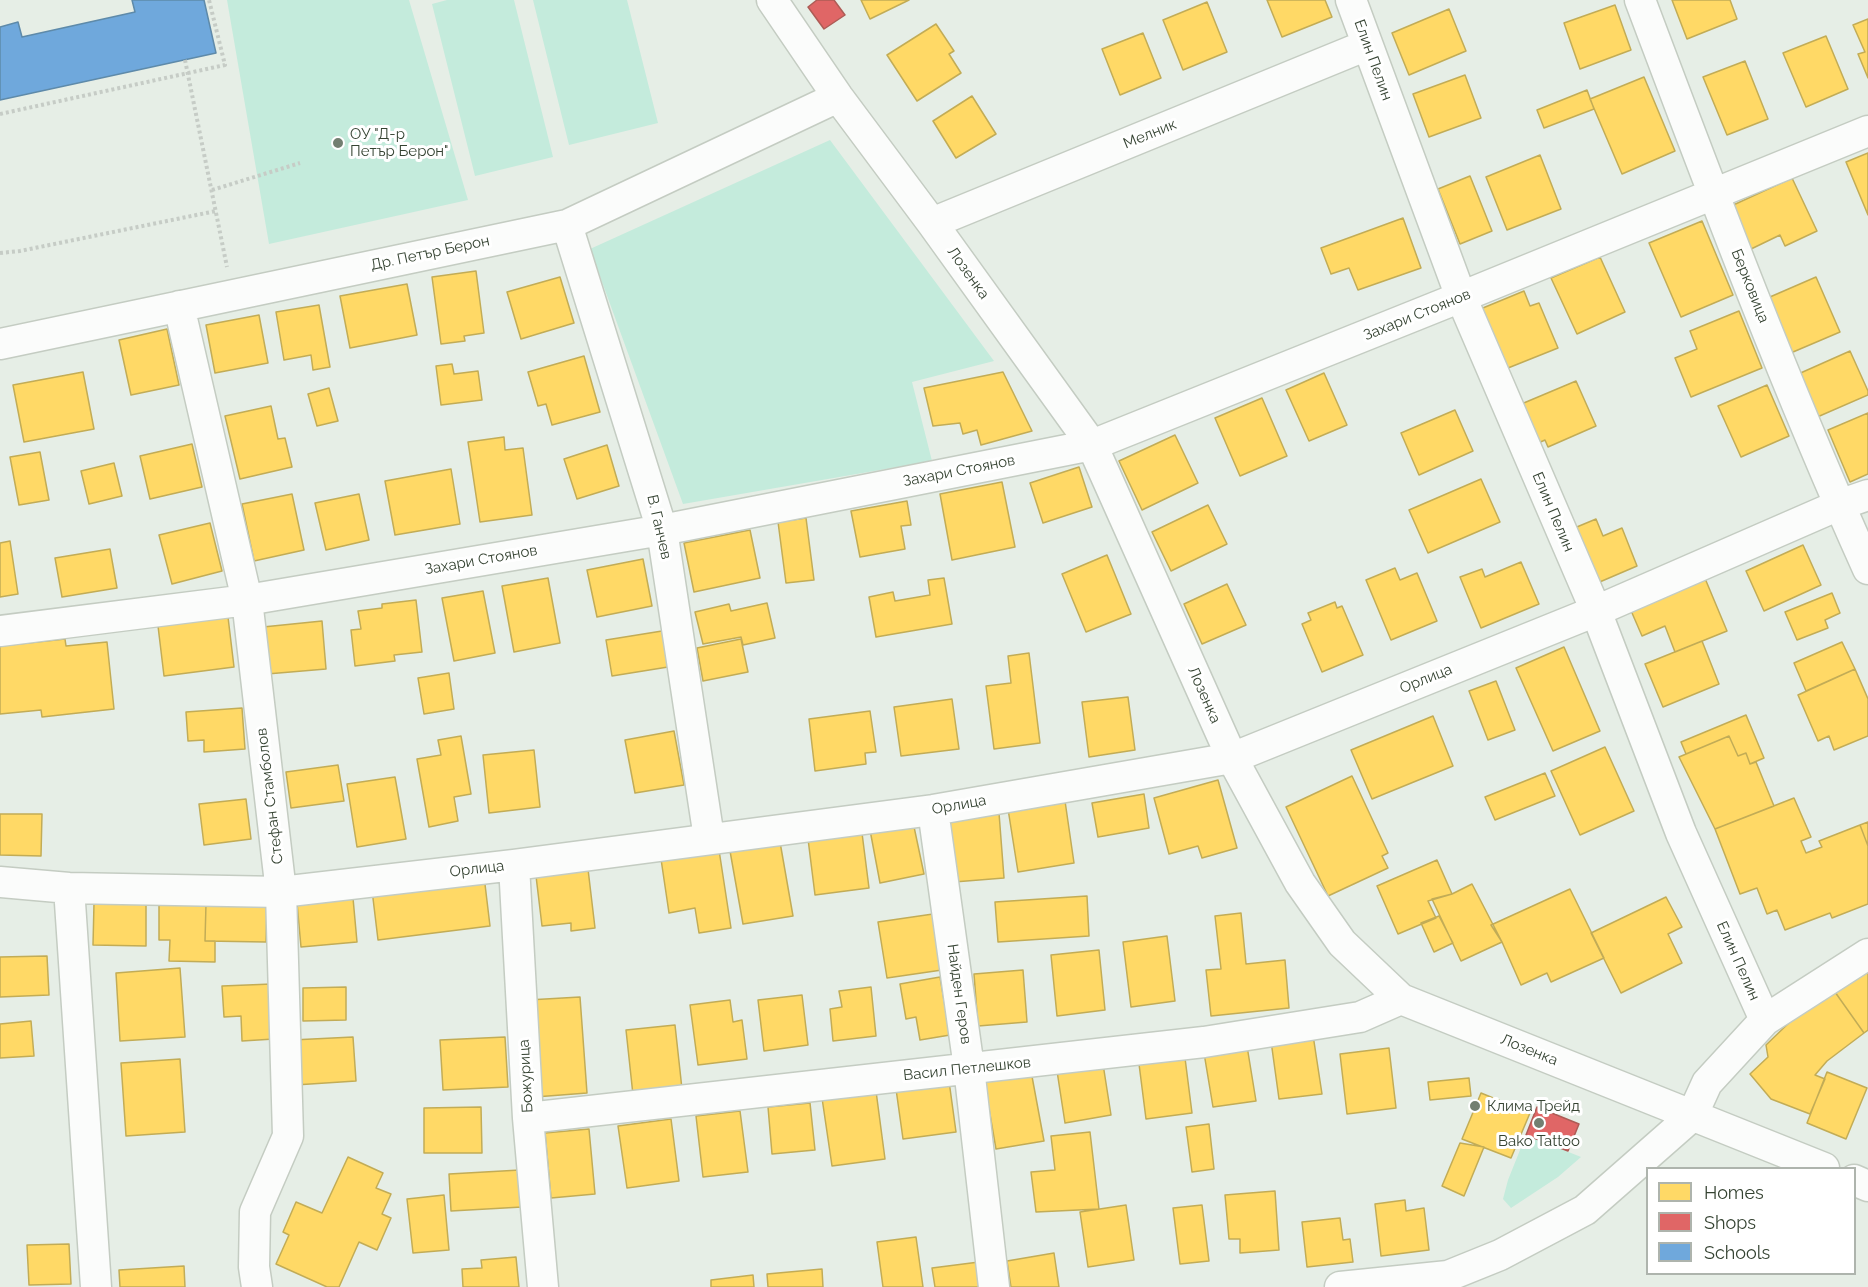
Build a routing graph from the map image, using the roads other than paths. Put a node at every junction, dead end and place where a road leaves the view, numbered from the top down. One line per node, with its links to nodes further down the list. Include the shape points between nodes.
1 (772, 0): 5 (street, Лозенка)
2 (1351, 0): 4 (street, Елин Пелин)
3 (1640, 0): 7 (street, Берковица)
4 (1367, 45): 8 (street, Мелник); 10 (street, Елин Пелин)
5 (838, 97): 8 (street, Лозенка); 9 (street, Др. Петър Берон)
6 (1868, 131): 7 (street, Захари Стоянов)
7 (1713, 194): 10 (street, Захари Стоянов); 15 (street, Берковица)
8 (932, 223): 13 (street, Лозенка)
9 (567, 225): 11 (street, Др. Петър Берон); 16 (street, В. Ганчев)
10 (1461, 297): 13 (street, Захари Стоянов); 19 (street, Елин Пелин)
11 (179, 306): 12 (street, Др. Петър Берон); 18 (street, Стефан Стамболов)
12 (0, 344)
13 (1092, 445): 16 (street, Захари Стоянов); 21 (street, Лозенка)
14 (1868, 495): 15 (street, Орлица)
15 (1839, 505): 17 (street, Берковица); 19 (street, Орлица)
16 (662, 530): 18 (street, Захари Стоянов); 23 (street, В. Ганчев)
17 (1868, 569)
18 (247, 600): 20 (street, Захари Стоянов); 27 (street, Стефан Стамболов)
19 (1596, 611): 21 (street, Орлица); 30 (street, Елин Пелин, via 1681,833)
20 (0, 631)
21 (1232, 758): 22 (street, Орлица); 29 (street, Лозенка, via 1300,883 1342,943)
22 (933, 810): 23 (street, Орлица); 31 (street, Найден Геров)
23 (709, 838): 24 (street, Орлица)
24 (514, 865): 27 (street, Орлица); 33 (street, Божурица)
25 (0, 882): 26 (street, Орлица)
26 (69, 888): 27 (street, Орлица); 35 (street)
27 (281, 892): 36 (street, Стефан Стамболов, via 288,1136 255,1212)
28 (1868, 954): 30 (street)
29 (1401, 999): 31 (street, Васил Петлешков, via 1360,1017 1204,1042); 32 (street, Лозенка)
30 (1765, 1020): 32 (street, via 1707,1083)
31 (969, 1068): 33 (street, Васил Петлешков); 38 (street, Найден Геров)
32 (1692, 1116): 34 (street, Лозенка); 39 (street, via 1585,1210 1500,1255 1448,1276)
33 (528, 1118): 37 (street, Божурица)
34 (1821, 1167)
35 (96, 1287)
36 (257, 1287)
37 (543, 1287)
38 (994, 1287)
39 (1340, 1287)

